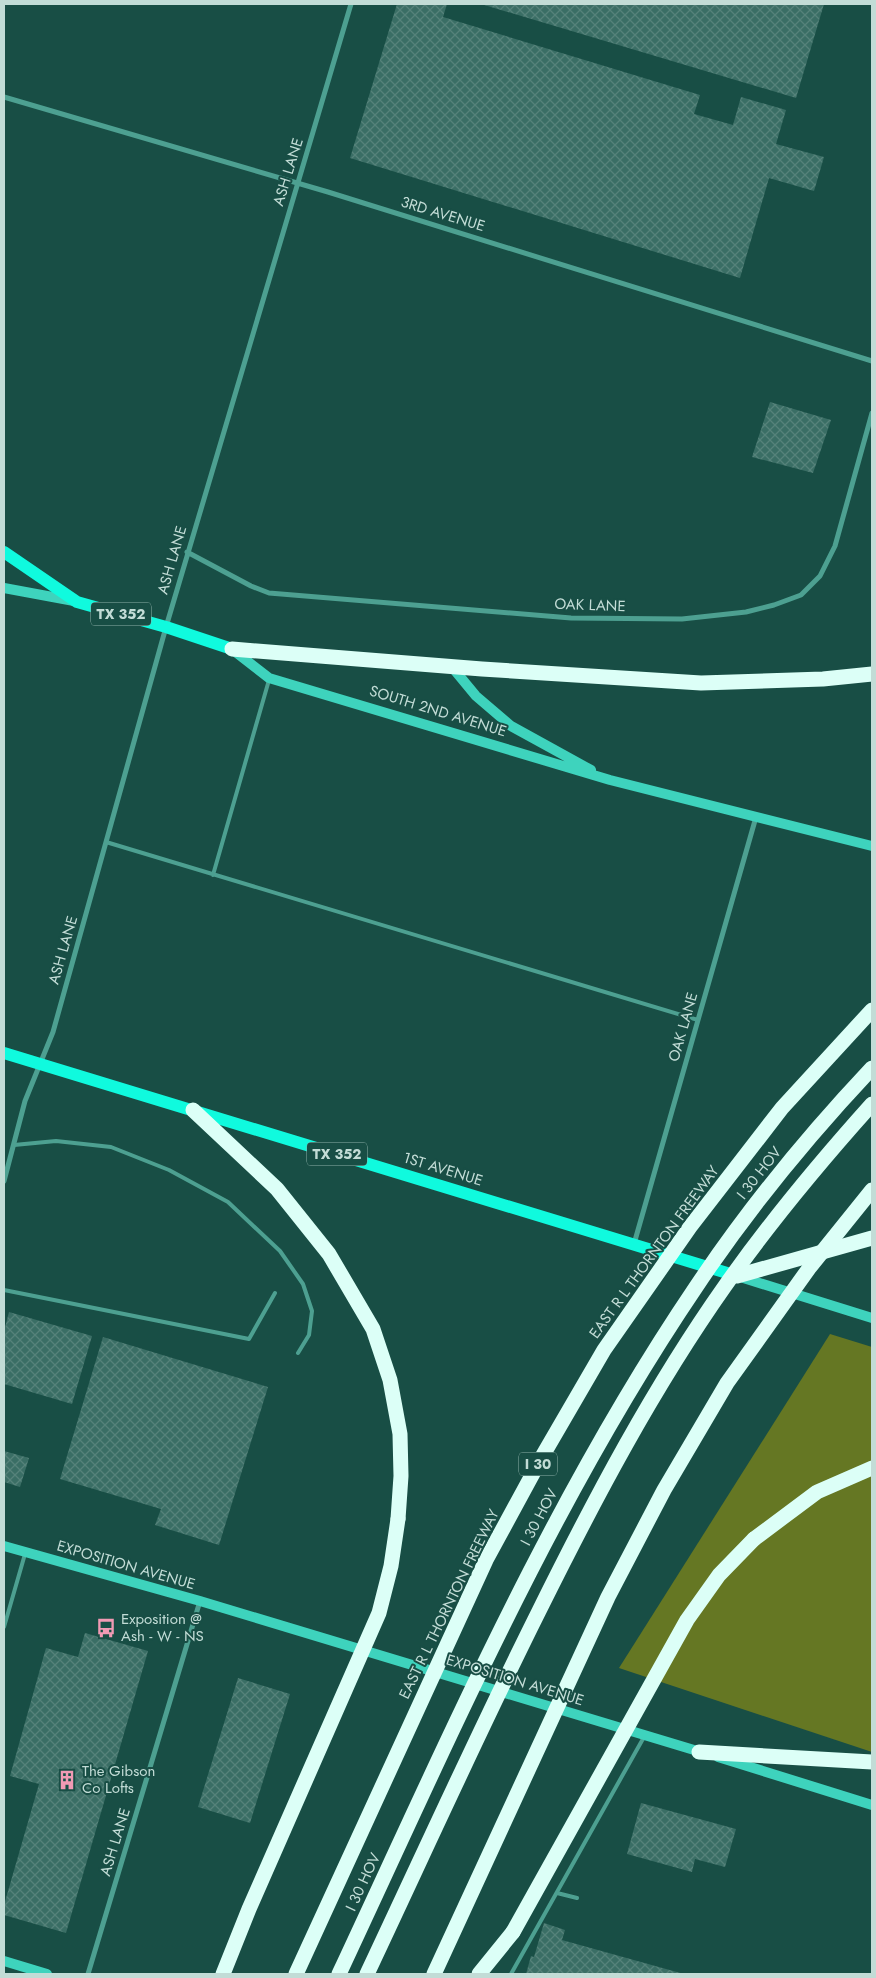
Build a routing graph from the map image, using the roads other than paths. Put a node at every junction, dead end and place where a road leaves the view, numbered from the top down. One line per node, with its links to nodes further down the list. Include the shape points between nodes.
1 (351, 4): 3 (street, ASH LANE)
2 (4, 96): 3 (street, 3RD AVENUE)
3 (298, 183): 4 (street, 3RD AVENUE); 7 (street, ASH LANE)
4 (872, 361)
5 (872, 413): 7 (street, OAK LANE, via 835,546 820,576 801,595 746,612 682,619 571,618 268,593)
6 (4, 552): 9 (main road, TX 352)
7 (187, 552): 10 (street, ASH LANE)
8 (4, 588): 9 (main road, SOUTH 2ND AVENUE)
9 (77, 602): 10 (main road, SOUTH 2ND AVENUE / TX 352)
10 (166, 627): 11 (main road, SOUTH 2ND AVENUE / TX 352); 17 (street, ASH LANE)
11 (232, 649): 12 (highway); 14 (main road, SOUTH 2ND AVENUE)
12 (452, 667): 13 (highway, via 701,683); 15 (main road, via 476,696 511,726)
13 (872, 674)
14 (269, 678): 15 (main road, SOUTH 2ND AVENUE); 19 (lane)
15 (610, 780): 16 (main road, SOUTH 2ND AVENUE)
16 (756, 816): 18 (main road, SOUTH 2ND AVENUE); 21 (street, OAK LANE)
17 (106, 842): 19 (lane); 23 (street, ASH LANE, via 53,1032)
18 (872, 846)
19 (213, 875): 21 (lane)
20 (872, 1010): 52 (highway, EAST R L THORNTON FREEWAY / I 30, bridge, via 782,1108 690,1227 604,1350 486,1560)
21 (698, 1020): 31 (street, OAK LANE)
22 (4, 1053): 23 (main road, 1ST AVENUE / TX 352)
23 (39, 1065): 26 (main road, 1ST AVENUE / TX 352); 27 (street, ASH LANE, via 25,1101)
24 (872, 1068): 53 (highway, I 30 HOV, bridge, via 804,1145 729,1241 654,1351 604,1434 504,1626)
25 (872, 1104): 54 (highway, bridge, via 774,1219 724,1287 674,1364 602,1487 495,1701)
26 (193, 1110): 31 (main road, 1ST AVENUE / TX 352); 51 (highway, bridge, via 277,1189 329,1254 373,1329 390,1380 400,1434 398,1519 379,1613 248,1909)
27 (14, 1146): 28 (street, ASH LANE); 36 (lane, via 56,1141 110,1147 169,1170 228,1202 280,1251 303,1284 312,1311 309,1335)
28 (4, 1181)
29 (872, 1190): 55 (highway, bridge, via 810,1267 728,1383 664,1490 608,1597)
30 (872, 1238): 32 (highway)
31 (634, 1245): 32 (main road, 1ST AVENUE / TX 352)
32 (737, 1276): 35 (main road, 1ST AVENUE)
33 (4, 1290): 34 (lane, via 249,1339)
34 (275, 1294)
35 (872, 1318)
36 (298, 1353)
37 (871, 1468): 56 (highway, bridge, via 817,1492 754,1539 720,1575 687,1620 513,1932)
38 (4, 1546): 39 (main road, EXPOSITION AVENUE)
39 (26, 1552): 40 (main road, EXPOSITION AVENUE); 41 (lane)
40 (200, 1601): 42 (main road, EXPOSITION AVENUE); 50 (street, ASH LANE)
41 (4, 1627)
42 (645, 1735): 43 (main road, EXPOSITION AVENUE); 46 (lane)
43 (699, 1752): 44 (highway); 45 (main road, EXPOSITION AVENUE)
44 (872, 1762)
45 (872, 1805)
46 (556, 1893): 47 (lane); 57 (lane)
47 (577, 1898)
48 (4, 1961): 49 (main road)
49 (47, 1974)
50 (88, 1974)
51 (223, 1974)
52 (296, 1974)
53 (339, 1974)
54 (367, 1974)
55 (434, 1974)
56 (478, 1974)
57 (511, 1974)

